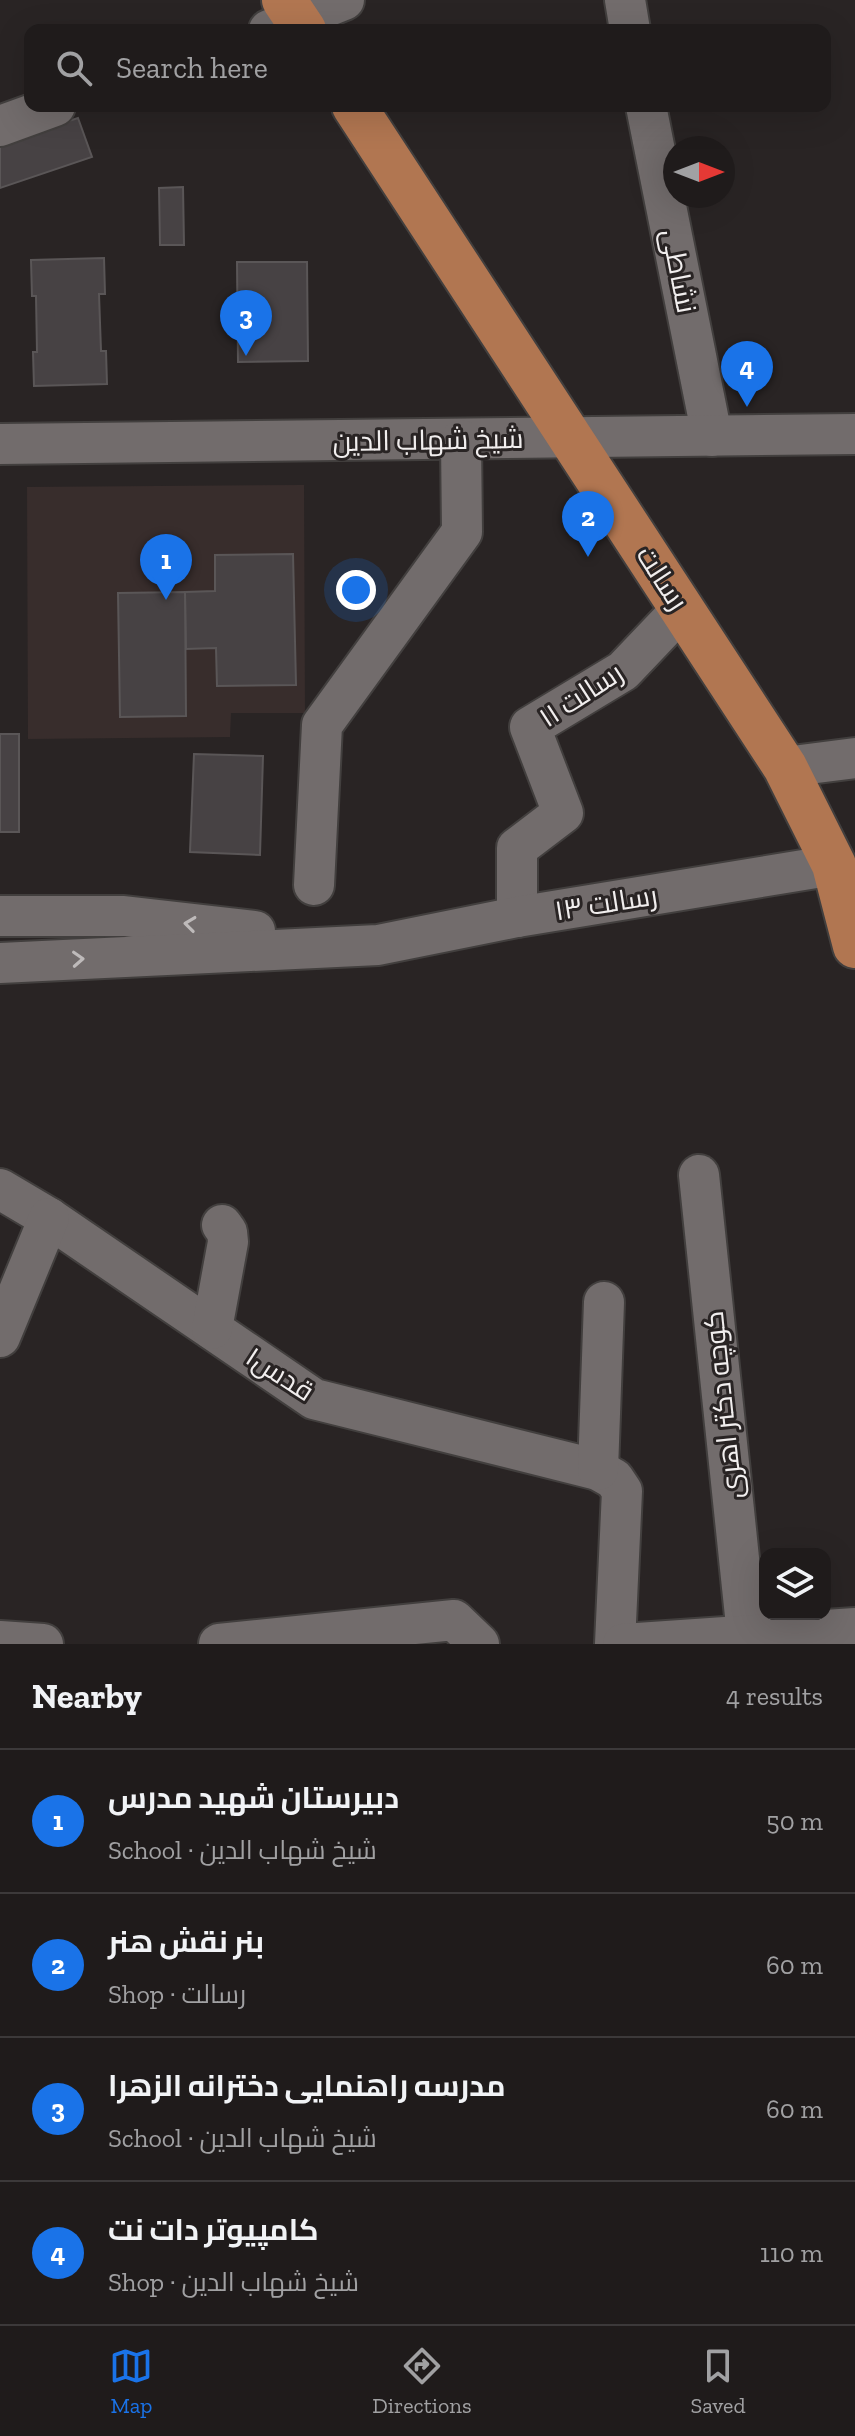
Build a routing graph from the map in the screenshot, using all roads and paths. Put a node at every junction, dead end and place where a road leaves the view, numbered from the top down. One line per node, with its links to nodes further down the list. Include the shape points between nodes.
1 (344, 0): 3 (street)
2 (625, 0): 4 (street)
3 (288, 20)
4 (629, 24)
5 (38, 112): 8 (street)
6 (358, 112): 11 (main road, رسالت)
7 (647, 112): 10 (street, نشاطی)
8 (0, 126)
9 (855, 434): 10 (street, شیخ شهاب الدین)
10 (712, 436): 11 (street, شیخ شهاب الدین)
11 (573, 439): 12 (street, شیخ شهاب الدین); 14 (main road, رسالت)
12 (461, 440): 13 (street, شیخ شهاب الدین); 18 (street, via 462,532 322,725)
13 (0, 444)
14 (682, 609): 16 (main road, رسالت); 20 (street, رسالت ۱۱, via 623,671 530,727 563,813 517,848)
15 (855, 758): 16 (street)
16 (785, 767): 17 (main road, رسالت)
17 (834, 865): 20 (street, رسالت ۱۳); 22 (main road, رسالت)
18 (314, 885)
19 (0, 916): 21 (street, رسالت ۱۳, one-way to 19, via 124,916)
20 (517, 917): 21 (street, رسالت ۱۳)
21 (378, 945): 23 (street, رسالت ۱۳, one-way to 21)
22 (855, 946)
23 (0, 963)
24 (699, 1175): 33 (street, کوچه دکتر اهری)
25 (0, 1189): 26 (street, قدس۱)
26 (49, 1218): 29 (street, قدس۱); 30 (street)
27 (222, 1225): 29 (street, via 228,1242)
28 (604, 1302): 31 (street)
29 (212, 1329): 31 (street, قدس۱, via 314,1399)
30 (0, 1337)
31 (598, 1470): 36 (street, via 622,1491)
32 (855, 1628): 33 (street)
33 (747, 1635): 37 (street)
34 (219, 1644): 35 (street, via 454,1620)
35 (479, 1644)
36 (615, 1644)
37 (623, 1644)

